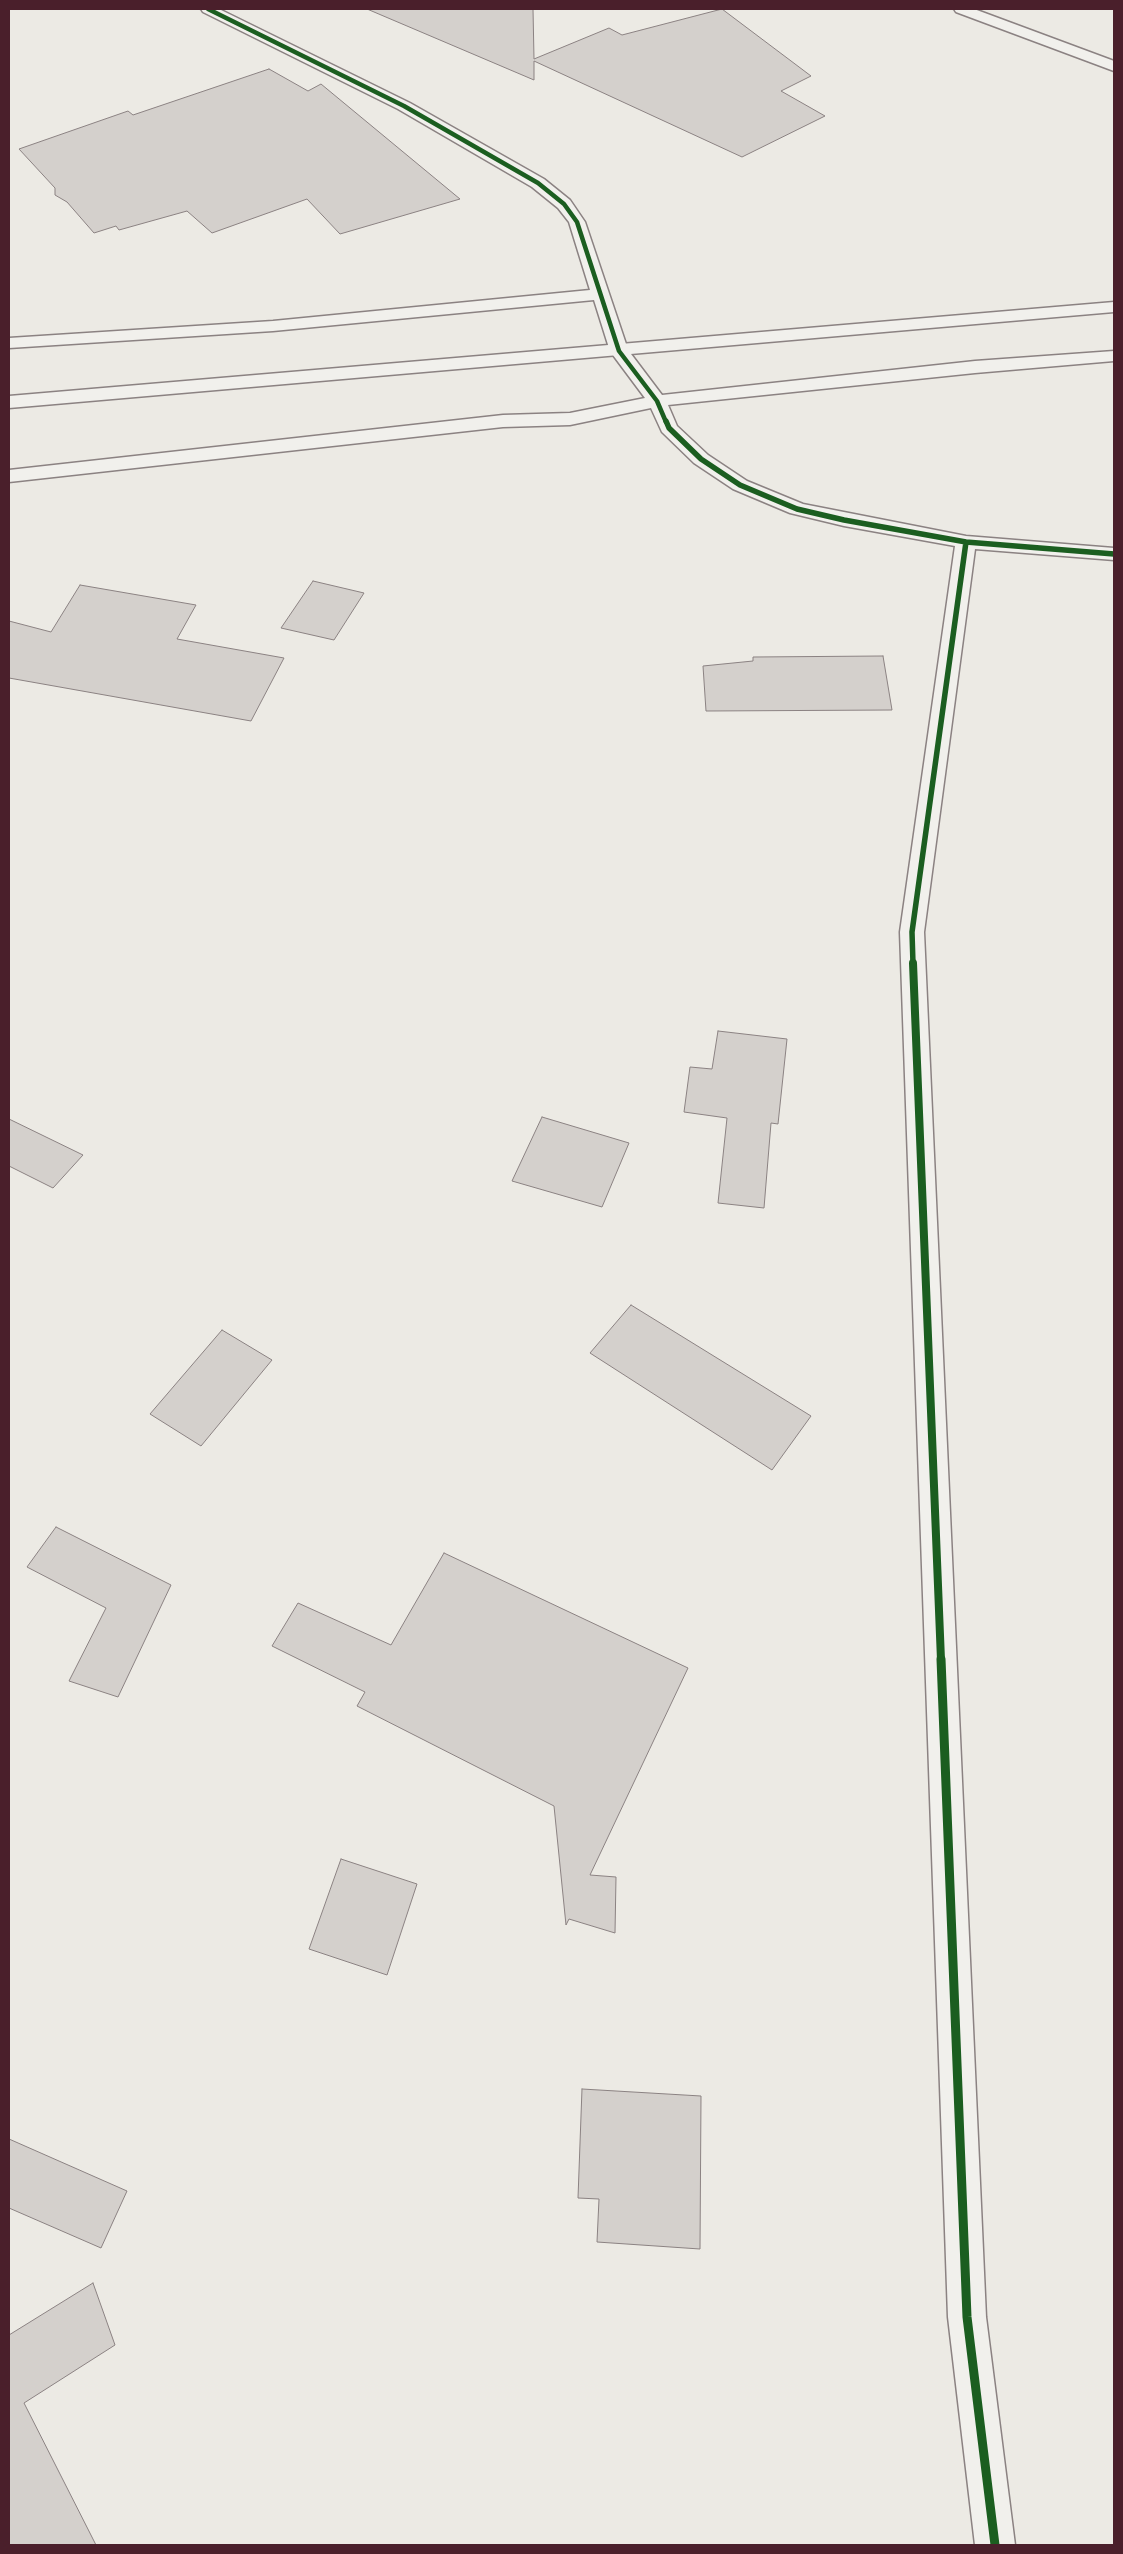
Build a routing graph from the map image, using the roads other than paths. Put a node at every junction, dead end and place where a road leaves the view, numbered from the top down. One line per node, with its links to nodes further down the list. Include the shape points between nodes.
1 (208, 9): 4 (street, via 404,106 538,183 564,204 577,222)
2 (961, 9): 3 (street)
3 (1114, 66)
4 (601, 294): 6 (street, via 273,326); 7 (street)
5 (1114, 307): 7 (street)
6 (9, 343)
7 (619, 351): 9 (street); 10 (street)
8 (1114, 356): 9 (street, via 975,367)
9 (656, 401): 11 (street, via 570,419 503,421); 12 (street, via 669,428 701,459 740,485 797,509)
10 (9, 402)
11 (9, 476)
12 (966, 542): 13 (street); 14 (street, via 912,932 967,2317)
13 (1114, 554)
14 (995, 2545)

